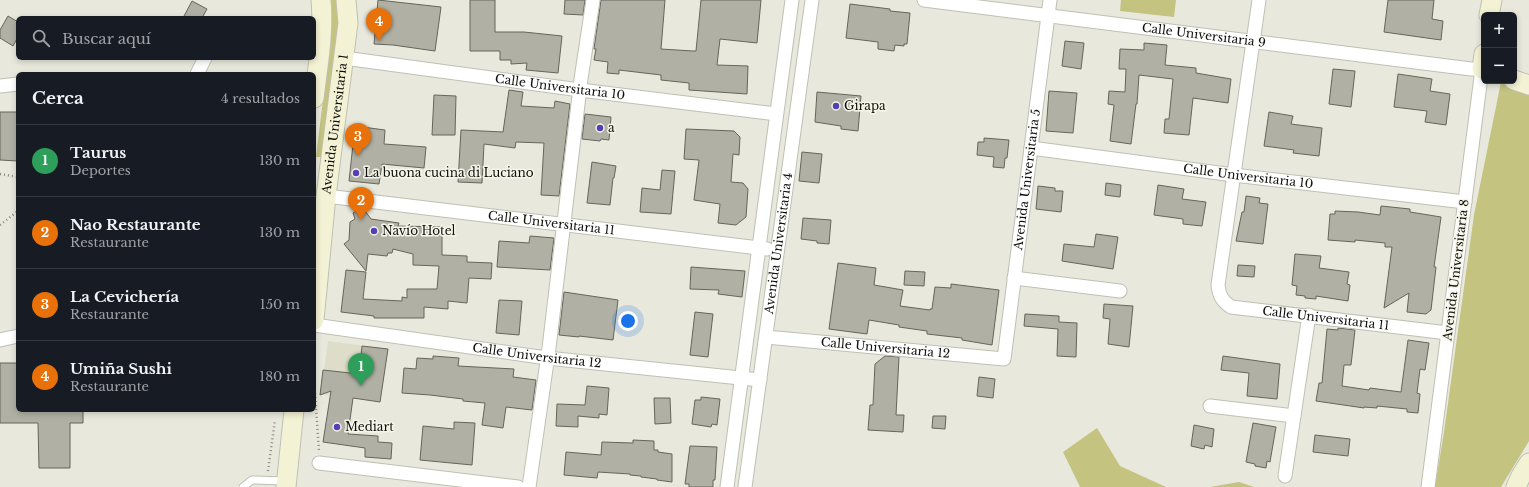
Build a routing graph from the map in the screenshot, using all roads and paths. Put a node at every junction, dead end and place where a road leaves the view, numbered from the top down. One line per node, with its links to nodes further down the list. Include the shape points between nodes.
1 (321, 0): 21 (main road, via 322,38)
2 (346, 0): 13 (main road, Avenida Universitaria 1)
3 (356, 0): 13 (street)
4 (593, 0): 25 (street)
5 (792, 0): 26 (street, Avenida Universitaria 4)
6 (812, 0): 27 (street, Avenida Universitaria 4)
7 (924, 0): 12 (street, Calle Universitaria 9)
8 (1050, 0): 12 (street, Avenida Universitaria 5)
9 (1258, 0): 14 (street)
10 (1492, 0): 11 (main road)
11 (1490, 12)
12 (1048, 16): 14 (street, Calle Universitaria 9); 29 (street, Avenida Universitaria 5)
13 (348, 23): 15 (main road, Avenida Universitaria 1)
14 (1254, 41): 17 (street, Calle Universitaria 9, via 1471,69); 31 (street)
15 (344, 58): 25 (street, Calle Universitaria 10); 33 (main road, Avenida Universitaria 1)
16 (205, 60): 18 (street)
17 (1481, 65)
18 (198, 72)
19 (1481, 79): 34 (street, Avenida Universitaria 8)
20 (1517, 81): 23 (main road)
21 (316, 83)
22 (16, 84): 24 (street)
23 (1529, 85)
24 (0, 86)
25 (580, 90): 28 (street, Calle Universitaria 10); 37 (street)
26 (778, 100): 27 (street); 28 (street, Avenida Universitaria 4)
27 (798, 102): 39 (street, Avenida Universitaria 4)
28 (776, 114): 38 (street, Avenida Universitaria 4)
29 (1031, 148): 31 (street, Calle Universitaria 10); 40 (street, Avenida Universitaria 5)
30 (0, 174): 32 (path)
31 (1234, 175): 34 (street, Calle Universitaria 10); 43 (street, Calle Universitaria 11, via 1218,284 1221,298 1231,307)
32 (16, 177)
33 (326, 196): 37 (street, Calle Universitaria 11); 42 (main road, Avenida Universitaria 1)
34 (1465, 202): 45 (street, Avenida Universitaria 8)
35 (16, 213): 36 (path)
36 (0, 225)
37 (564, 225): 38 (street, Calle Universitaria 11); 49 (street)
38 (760, 248): 39 (street, Calle Universitaria 11); 51 (street, Avenida Universitaria 4)
39 (777, 250): 47 (street, Avenida Universitaria 4)
40 (1014, 278): 41 (street); 50 (street, Avenida Universitaria 5)
41 (1120, 290)
42 (316, 299)
43 (1309, 315): 45 (street, Calle Universitaria 11); 57 (street)
44 (316, 325): 49 (street, Calle Universitaria 12)
45 (1448, 333): 68 (street, Avenida Universitaria 8)
46 (16, 336): 48 (street)
47 (766, 338): 50 (street, Calle Universitaria 12); 52 (street, Avenida Universitaria 4)
48 (0, 340)
49 (548, 358): 51 (street, Calle Universitaria 12); 65 (street)
50 (1004, 359)
51 (741, 378): 52 (street, Calle Universitaria 12); 66 (street, Avenida Universitaria 4)
52 (760, 380): 67 (street, Avenida Universitaria 4)
53 (1210, 406): 57 (street)
54 (316, 411): 58 (path)
55 (284, 412): 61 (path, via 271,439)
56 (285, 412): 62 (main road)
57 (1294, 416): 60 (street)
58 (319, 463): 64 (street)
59 (1529, 463): 69 (main road)
60 (1285, 476)
61 (267, 480): 62 (lane); 63 (lane, via 252,480)
62 (286, 484)
63 (243, 487)
64 (518, 487)
65 (529, 487)
66 (727, 487)
67 (745, 487)
68 (1428, 487)
69 (1516, 487)

